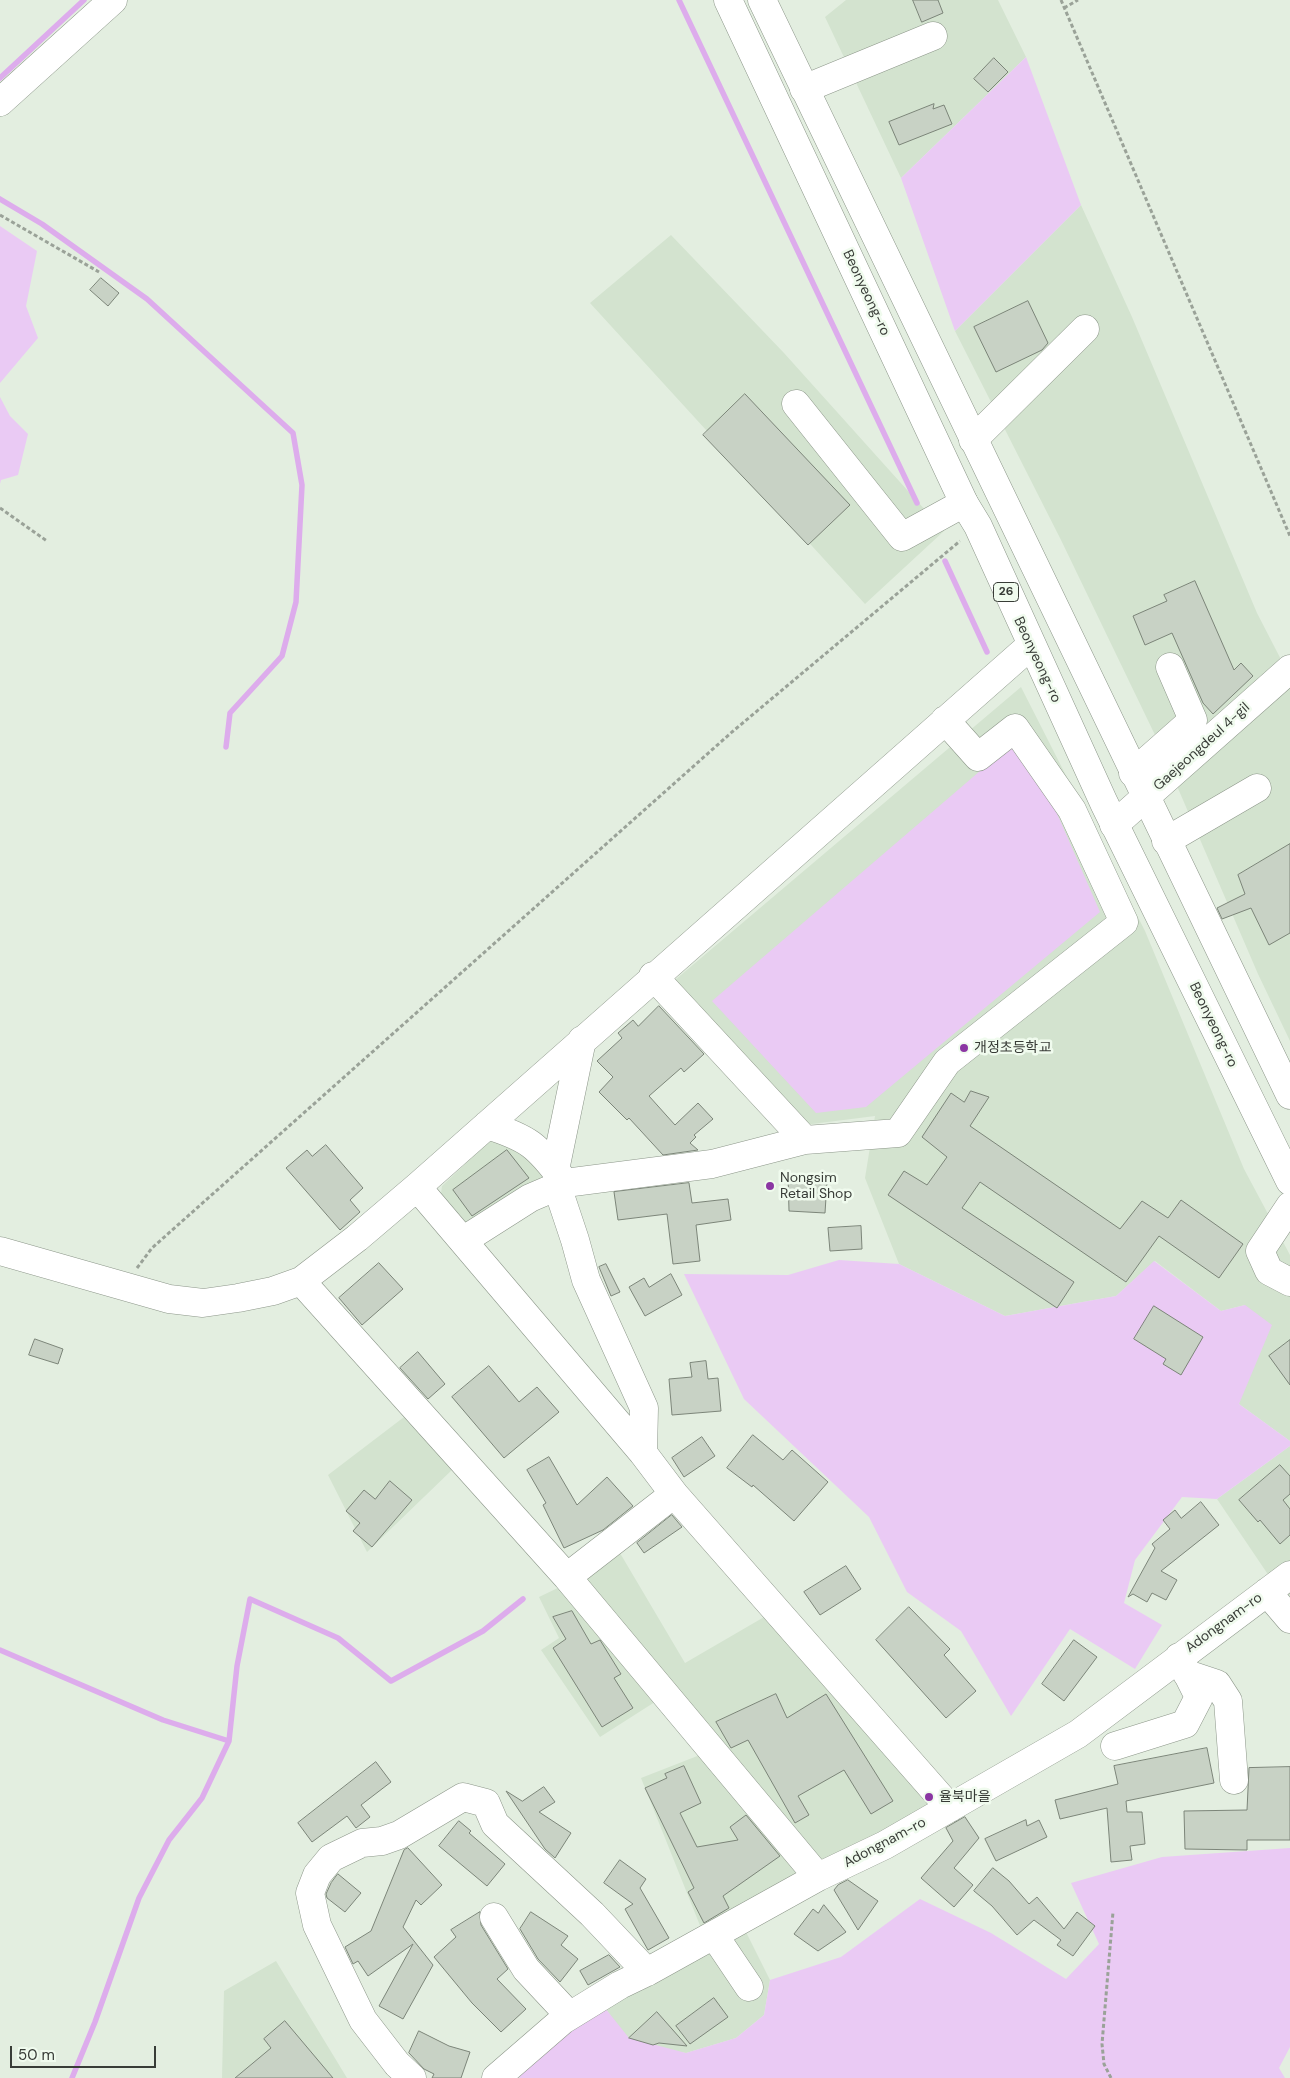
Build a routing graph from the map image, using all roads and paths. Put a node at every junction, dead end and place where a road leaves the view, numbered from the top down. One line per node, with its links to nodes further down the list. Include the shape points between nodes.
1 (114, 0): 9 (street)
2 (728, 0): 16 (street, Beonyeong-ro / 26)
3 (762, 0): 8 (street, 26)
4 (1061, 0): 6 (path)
5 (1078, 0): 6 (path)
6 (1064, 8): 17 (path)
7 (933, 36): 8 (street)
8 (804, 89): 14 (street, 26)
9 (0, 102)
10 (0, 214): 11 (path)
11 (99, 272)
12 (1085, 328): 14 (street)
13 (796, 404): 16 (street, via 902,537)
14 (973, 440): 23 (street, 26)
15 (0, 508): 18 (path)
16 (971, 515): 19 (street, Beonyeong-ro / 26); 41 (path, via 152,1248)
17 (1290, 536)
18 (47, 541)
19 (1030, 646): 22 (street); 26 (street, Beonyeong-ro / 26)
20 (1170, 667): 23 (street, via 1193,720)
21 (1290, 669): 25 (street, Gaejeongdeul 4-gil)
22 (945, 720): 28 (street); 32 (street, via 978,757 1015,728 1072,810 1124,922 947,1062 898,1133)
23 (1133, 773): 25 (street, 26)
24 (1257, 788): 27 (street)
25 (1145, 799): 26 (street, Gaejeongdeul 4-gil); 27 (street, 26)
26 (1114, 825): 34 (street, Beonyeong-ro / 26)
27 (1166, 841): 30 (street, 26)
28 (653, 976): 29 (street); 32 (street)
29 (582, 1040): 31 (street); 33 (street)
30 (1290, 1095)
31 (487, 1125): 33 (street, via 516,1134 543,1153); 35 (street)
32 (805, 1140): 33 (street, via 712,1164)
33 (559, 1180): 37 (street); 42 (street, via 586,1280 644,1408)
34 (1290, 1181)
35 (417, 1187): 37 (street); 39 (street)
36 (1290, 1206): 40 (street, via 1260,1251 1269,1271)
37 (464, 1240): 42 (street)
38 (0, 1251): 41 (street)
39 (301, 1281): 41 (street, via 273,1290 203,1303 169,1299); 45 (street)
40 (1290, 1282)
41 (124, 1286)
42 (643, 1453): 43 (street)
43 (674, 1494): 45 (street); 51 (street)
44 (1290, 1575): 46 (street, Adongnam-ro)
45 (567, 1577): 52 (street)
46 (1267, 1592): 47 (street); 48 (street, Adongnam-ro)
47 (1290, 1619)
48 (1183, 1665): 49 (street, via 1199,1697 1185,1724); 50 (street, via 1217,1684 1228,1701); 51 (street, Adongnam-ro, via 1078,1734)
49 (1115, 1746)
50 (1234, 1780)
51 (950, 1808): 52 (street, Adongnam-ro, via 885,1845)
52 (818, 1877): 55 (street, Adongnam-ro)
53 (1113, 1912): 61 (path, via 1102,2044 1104,2064)
54 (494, 1917): 58 (street, via 526,1969)
55 (714, 1935): 56 (street, Adongnam-ro); 57 (street)
56 (647, 1972): 58 (street, Adongnam-ro); 59 (street, via 592,1914 495,1824 486,1802 463,1797 399,1835 362,1843 331,1858 317,1875 310,1893 317,1925 364,2020 397,2064)
57 (749, 1987)
58 (569, 2015): 60 (street, Adongnam-ro)
59 (412, 2078)
60 (496, 2078)
61 (1111, 2078)

